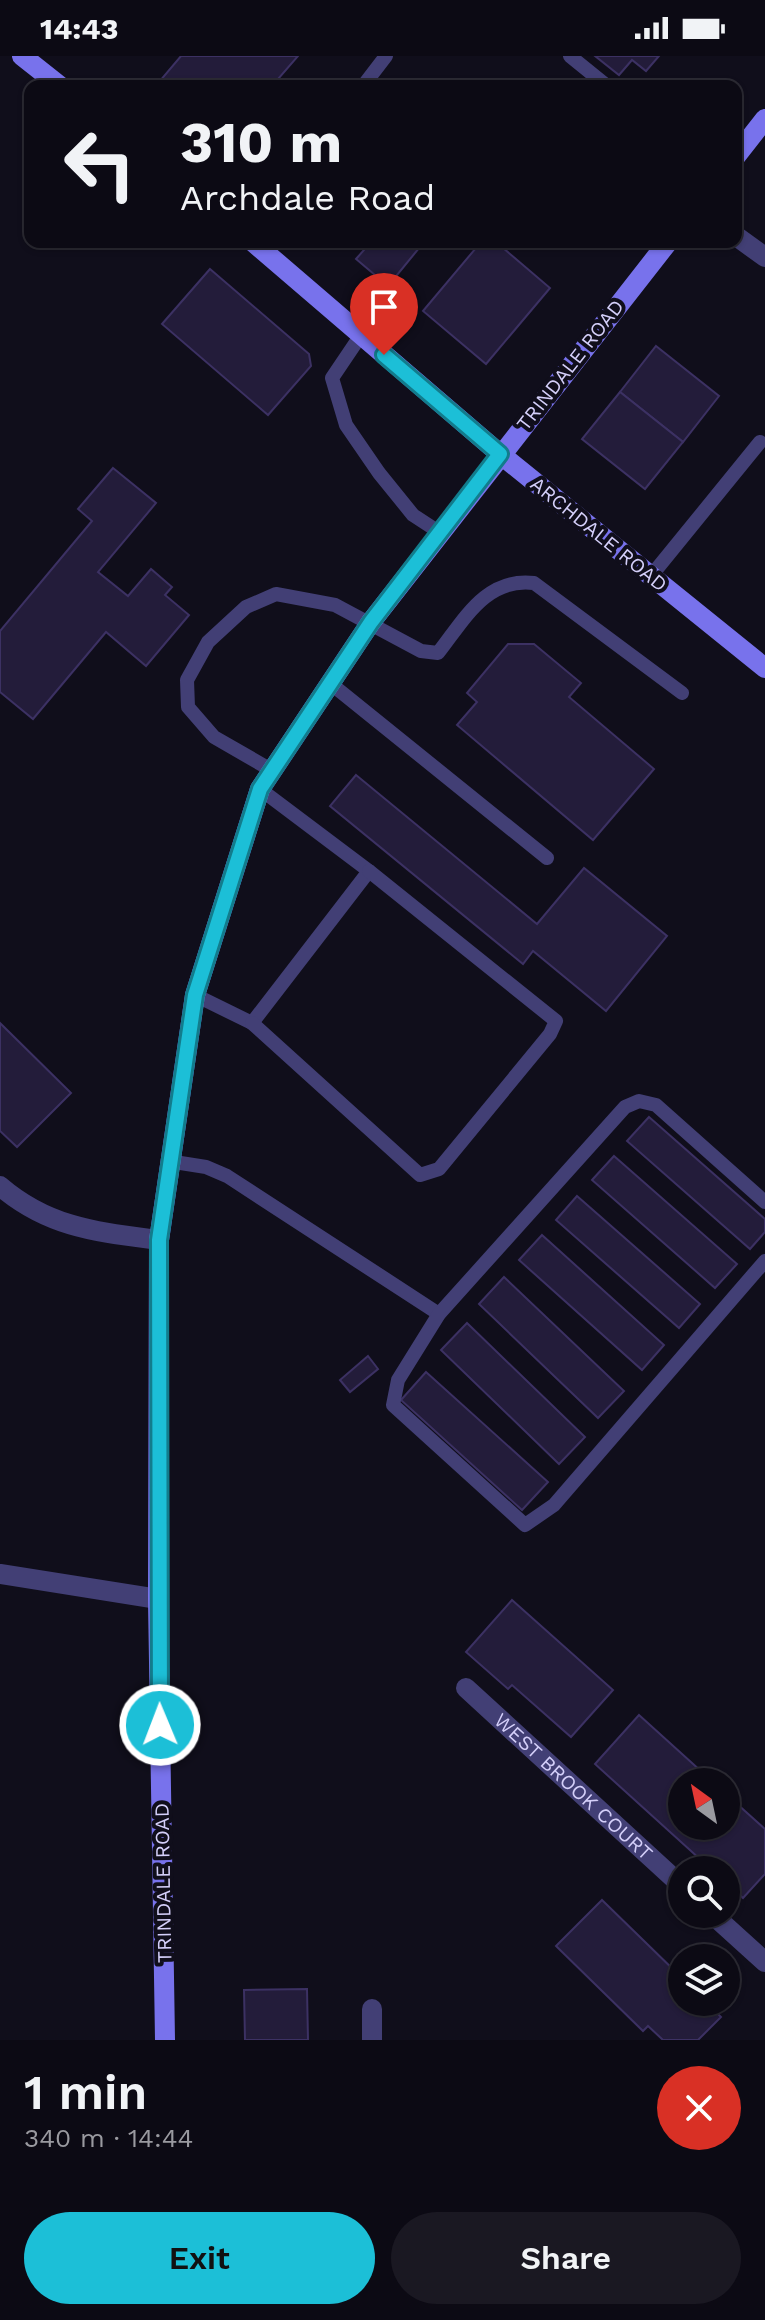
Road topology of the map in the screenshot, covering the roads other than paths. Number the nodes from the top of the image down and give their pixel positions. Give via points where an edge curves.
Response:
1 (22, 56) edge
2 (386, 56) edge
3 (570, 56) edge
4 (52, 80) edge
5 (368, 80) edge
6 (600, 80) edge
7 (765, 119) edge
8 (742, 148) edge
9 (742, 240) edge
10 (260, 248) edge
11 (663, 248) edge
12 (765, 257) edge
13 (361, 335) junction
14 (760, 442) dead end
15 (500, 454) junction
16 (439, 532) junction
17 (651, 576) junction
18 (371, 622) junction
19 (765, 668) edge
20 (330, 683) junction
21 (682, 693) dead end
22 (273, 771) junction
23 (260, 789) junction
24 (547, 858) dead end
25 (369, 871) junction
26 (195, 995) junction
27 (252, 1023) junction
28 (168, 1161) junction
29 (0, 1186) edge
30 (765, 1202) edge
31 (159, 1240) junction
32 (765, 1261) edge
33 (439, 1314) junction
34 (0, 1574) edge
35 (158, 1599) junction
36 (466, 1688) dead end
37 (668, 1873) edge
38 (727, 1928) edge
39 (765, 1962) edge
40 (372, 2009) dead end
41 (165, 2040) edge
42 (372, 2040) edge

1 - 4 main road
2 - 5 lane
3 - 6 lane
7 - 8 main road
9 - 12 street
10 - 13 main road, ARCHDALE ROAD
11 - 15 main road, TRINDALE ROAD
13 - 15 main road, ARCHDALE ROAD
13 - 16 lane via 332,378 346,425 413,515
14 - 17 lane
15 - 16 main road, TRINDALE ROAD
15 - 17 main road, ARCHDALE ROAD
16 - 18 main road, TRINDALE ROAD
17 - 19 main road, ARCHDALE ROAD
18 - 20 main road, TRINDALE ROAD
18 - 21 lane via 421,651 438,653 480,599 516,580 534,583
18 - 22 lane via 335,605 276,594 246,607 208,642 187,680 188,707 214,737
20 - 22 main road, TRINDALE ROAD
20 - 24 lane
22 - 23 main road, TRINDALE ROAD
23 - 25 lane
23 - 26 main road, TRINDALE ROAD
25 - 27 lane
25 - 27 lane via 556,1021 550,1034 439,1169 420,1175
26 - 27 lane
26 - 28 main road, TRINDALE ROAD
28 - 31 main road, TRINDALE ROAD
28 - 33 lane via 227,1176
29 - 31 street via 16,1200 76,1229
30 - 33 lane via 656,1105 639,1101 625,1107
31 - 35 main road, TRINDALE ROAD
32 - 33 lane via 554,1505 525,1525 393,1405 398,1380
34 - 35 street
35 - 41 main road, TRINDALE ROAD
36 - 37 street, WEST BROOK COURT
38 - 39 street
40 - 42 street

